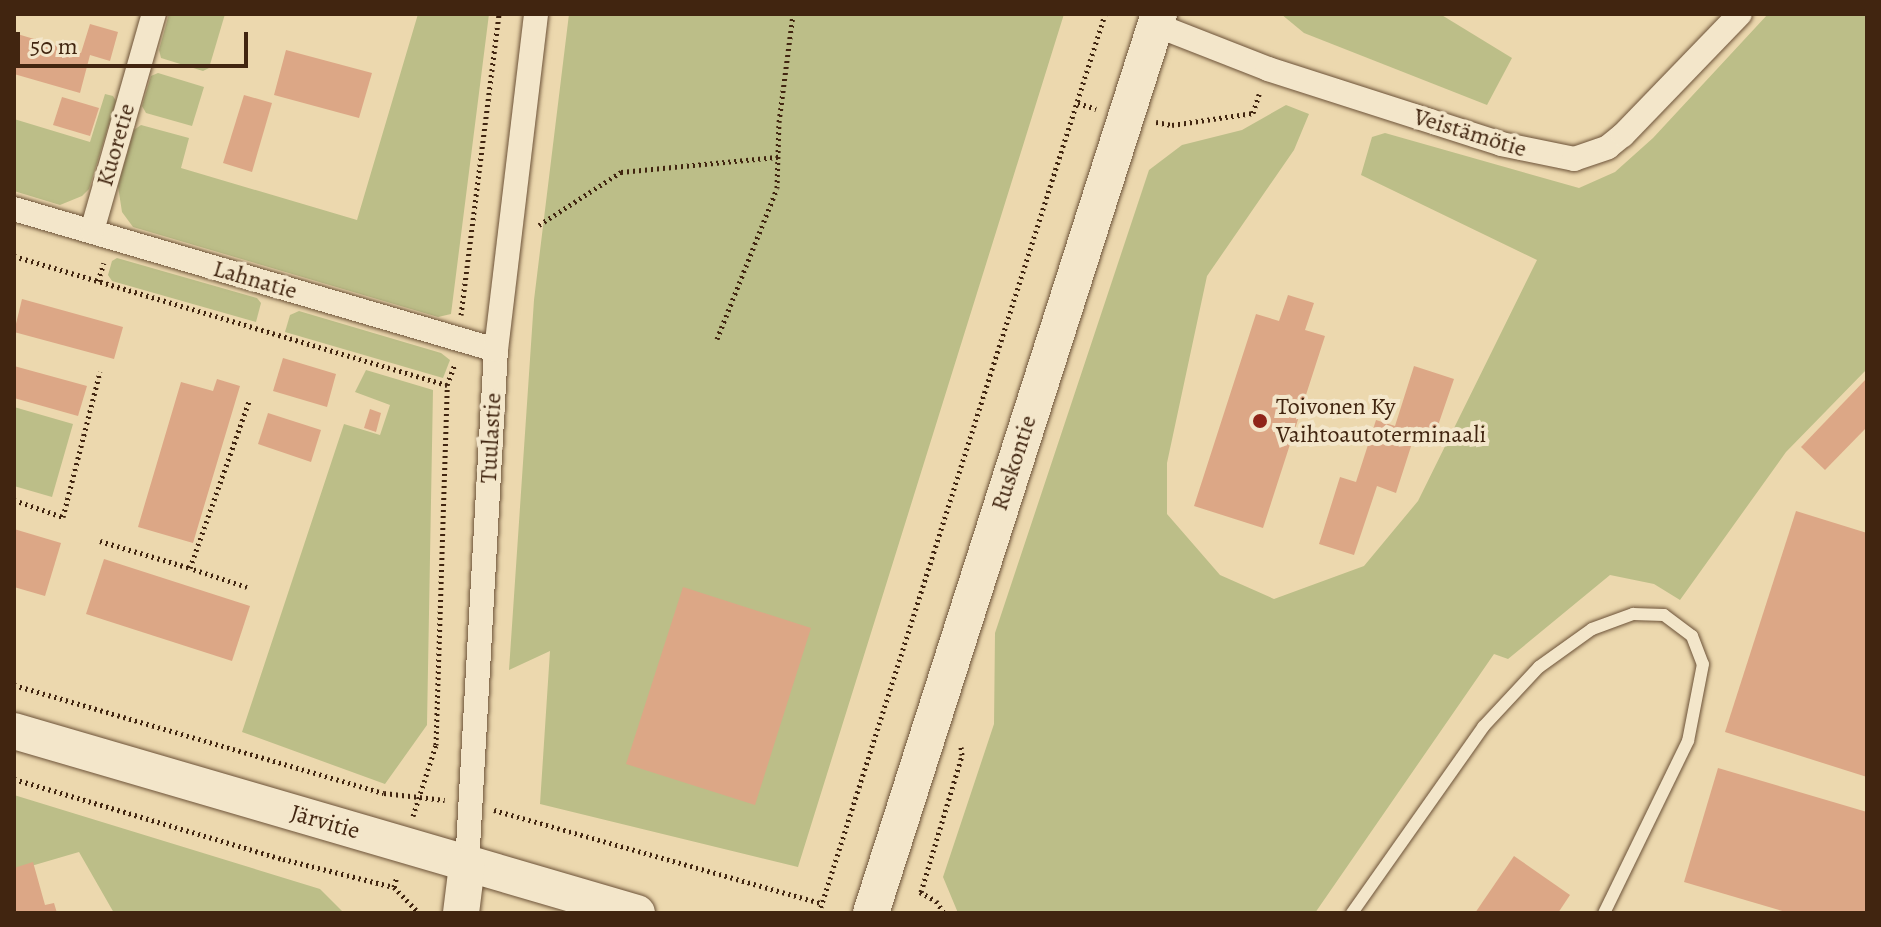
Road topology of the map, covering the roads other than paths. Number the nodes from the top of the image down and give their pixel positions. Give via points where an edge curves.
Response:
1 (154, 14) edge
2 (536, 14) edge
3 (1740, 14) edge
4 (1158, 19) edge
5 (14, 209) edge
6 (92, 231) junction
7 (496, 350) junction
8 (14, 731) edge
9 (467, 865) junction
10 (461, 913) edge
11 (637, 913) edge
12 (871, 913) edge
13 (1352, 913) edge
14 (1604, 913) edge

1 - 6 street, Kuoretie
2 - 7 street, Tuulastie
3 - 4 street, Veistämötie via 1623,135 1599,152 1574,159 1501,144 1268,69
4 - 12 main road, Ruskontie
5 - 6 street, Lahnatie
6 - 7 street, Lahnatie
7 - 9 street, Tuulastie
8 - 9 main road, Järvitie
9 - 10 main road
9 - 11 main road, Järvitie
13 - 14 lane via 1483,727 1539,667 1592,629 1633,614 1664,615 1692,636 1703,664 1688,741

